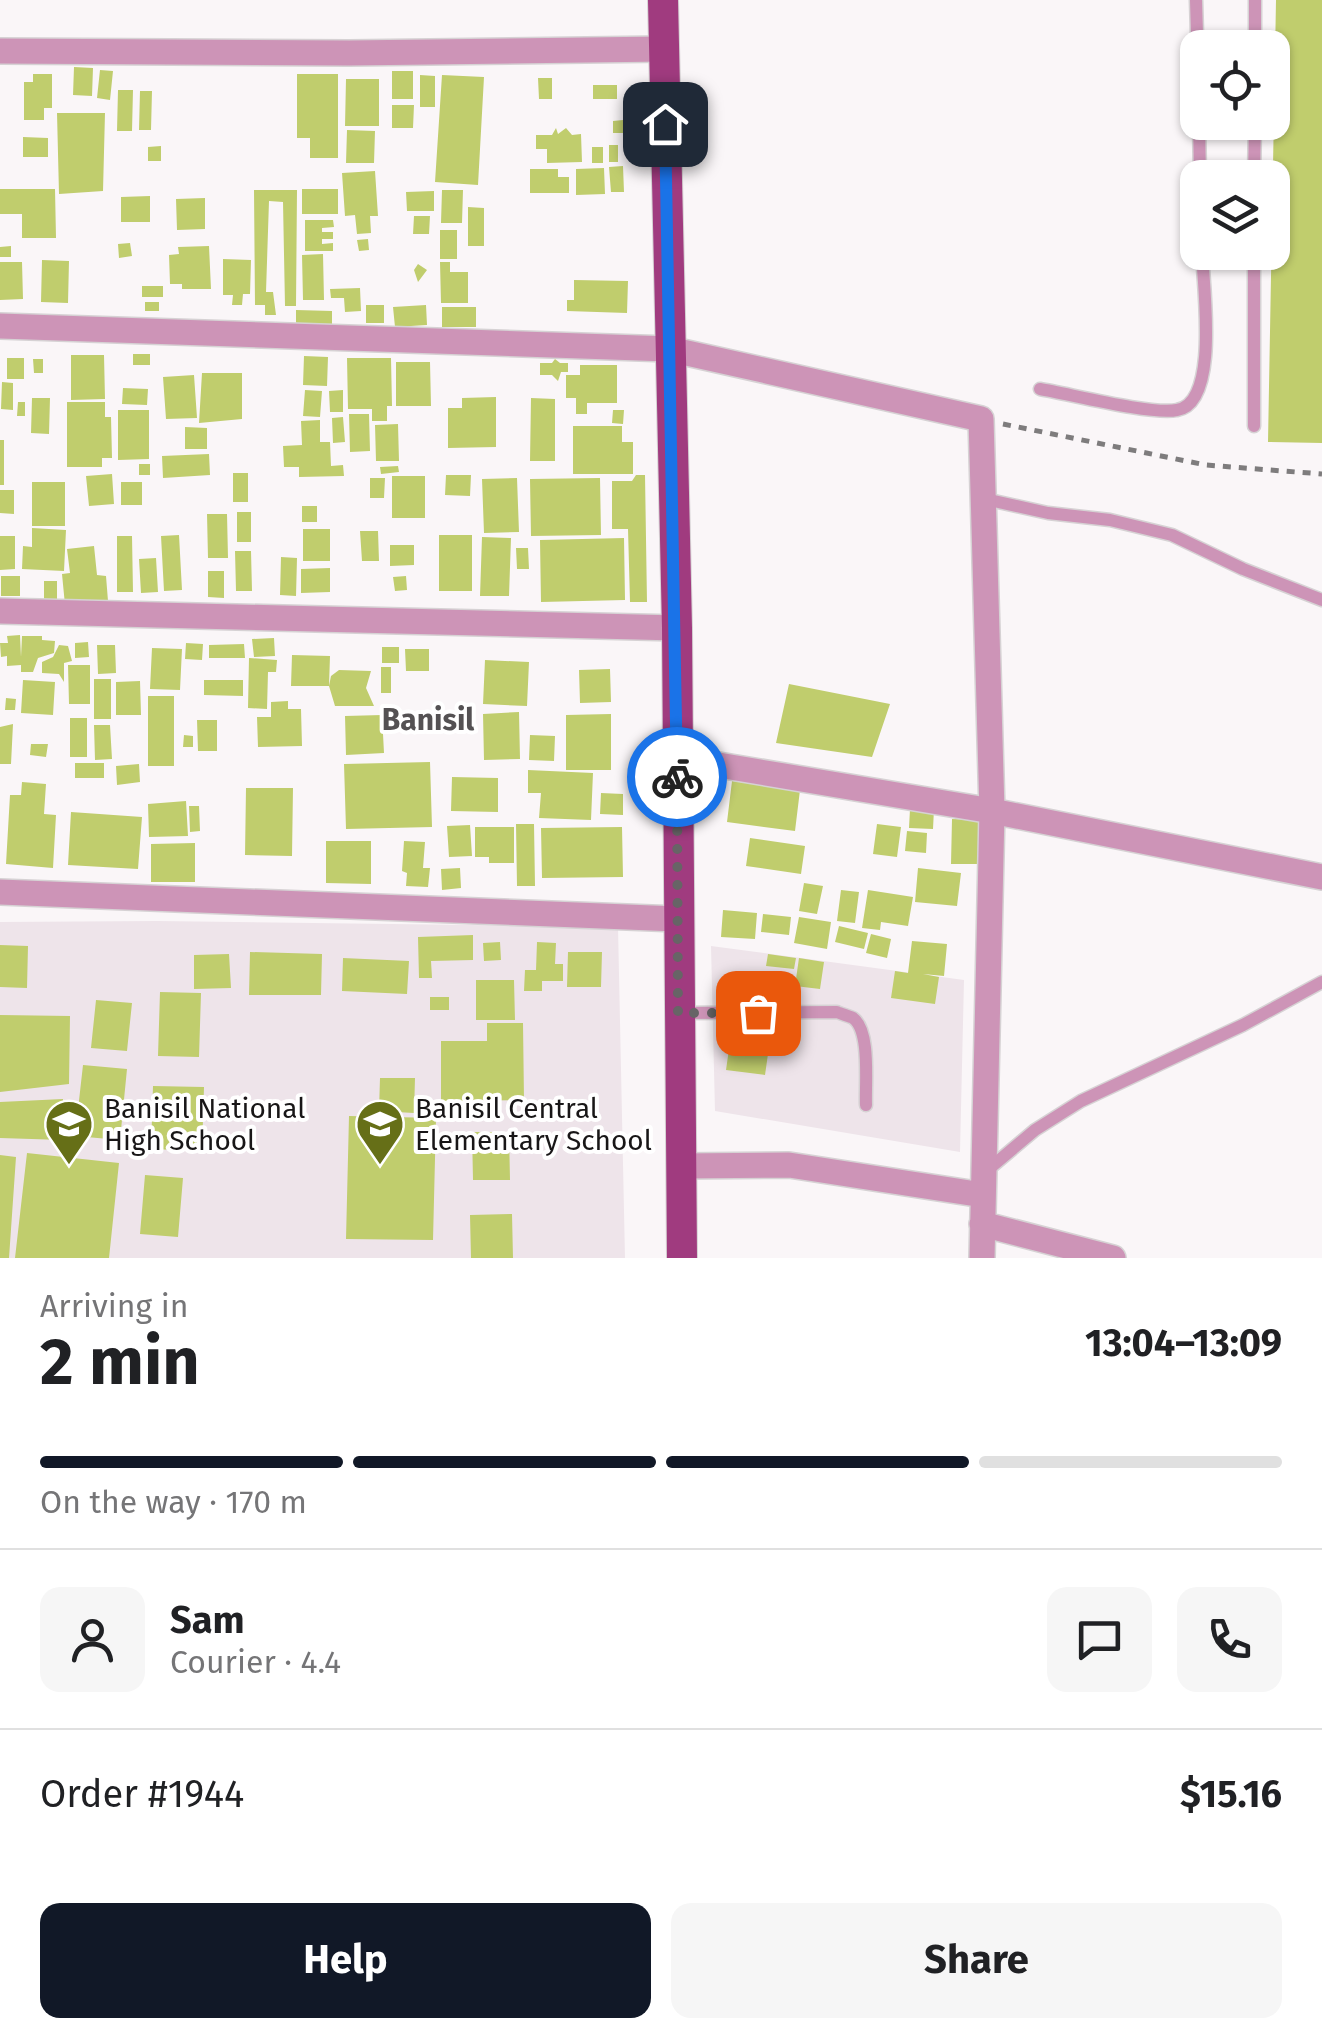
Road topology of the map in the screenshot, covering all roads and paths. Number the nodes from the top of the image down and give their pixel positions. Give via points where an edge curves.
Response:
1 (664, 0) edge
2 (1196, 0) edge
3 (1255, 0) edge
4 (1197, 30) edge
5 (1255, 30) edge
6 (664, 49) junction
7 (0, 51) edge
8 (1203, 270) edge
9 (1254, 270) edge
10 (0, 326) edge
11 (669, 349) junction
12 (1040, 389) dead end
13 (981, 419) junction
14 (1254, 426) dead end
15 (1322, 474) edge
16 (985, 498) junction
17 (1322, 600) edge
18 (0, 612) edge
19 (676, 628) junction
20 (677, 758) junction
21 (992, 811) junction
22 (1322, 877) edge
23 (0, 892) edge
24 (677, 918) junction
25 (1322, 982) edge
26 (678, 1013) junction
27 (866, 1104) dead end
28 (681, 1166) junction
29 (982, 1184) junction
30 (982, 1224) junction
31 (682, 1258) edge
32 (982, 1258) edge
33 (1113, 1258) edge

1 - 6 main road
2 - 4 lane
3 - 5 lane
6 - 7 street
6 - 11 main road
8 - 12 lane via 1206,360 1193,402 1157,410
9 - 14 lane
10 - 11 street
11 - 13 street
11 - 19 main road
13 - 15 path via 1206,465
13 - 16 street
16 - 17 lane via 1172,535
16 - 21 street
18 - 19 street
19 - 20 main road
20 - 21 street
20 - 24 main road
21 - 22 street
21 - 29 street
23 - 24 street
24 - 26 main road
25 - 29 lane via 1080,1101 1035,1130
26 - 27 lane via 852,1017 865,1046
26 - 28 main road
28 - 29 street via 789,1165
28 - 31 main road
29 - 30 street
30 - 32 street
30 - 33 street

